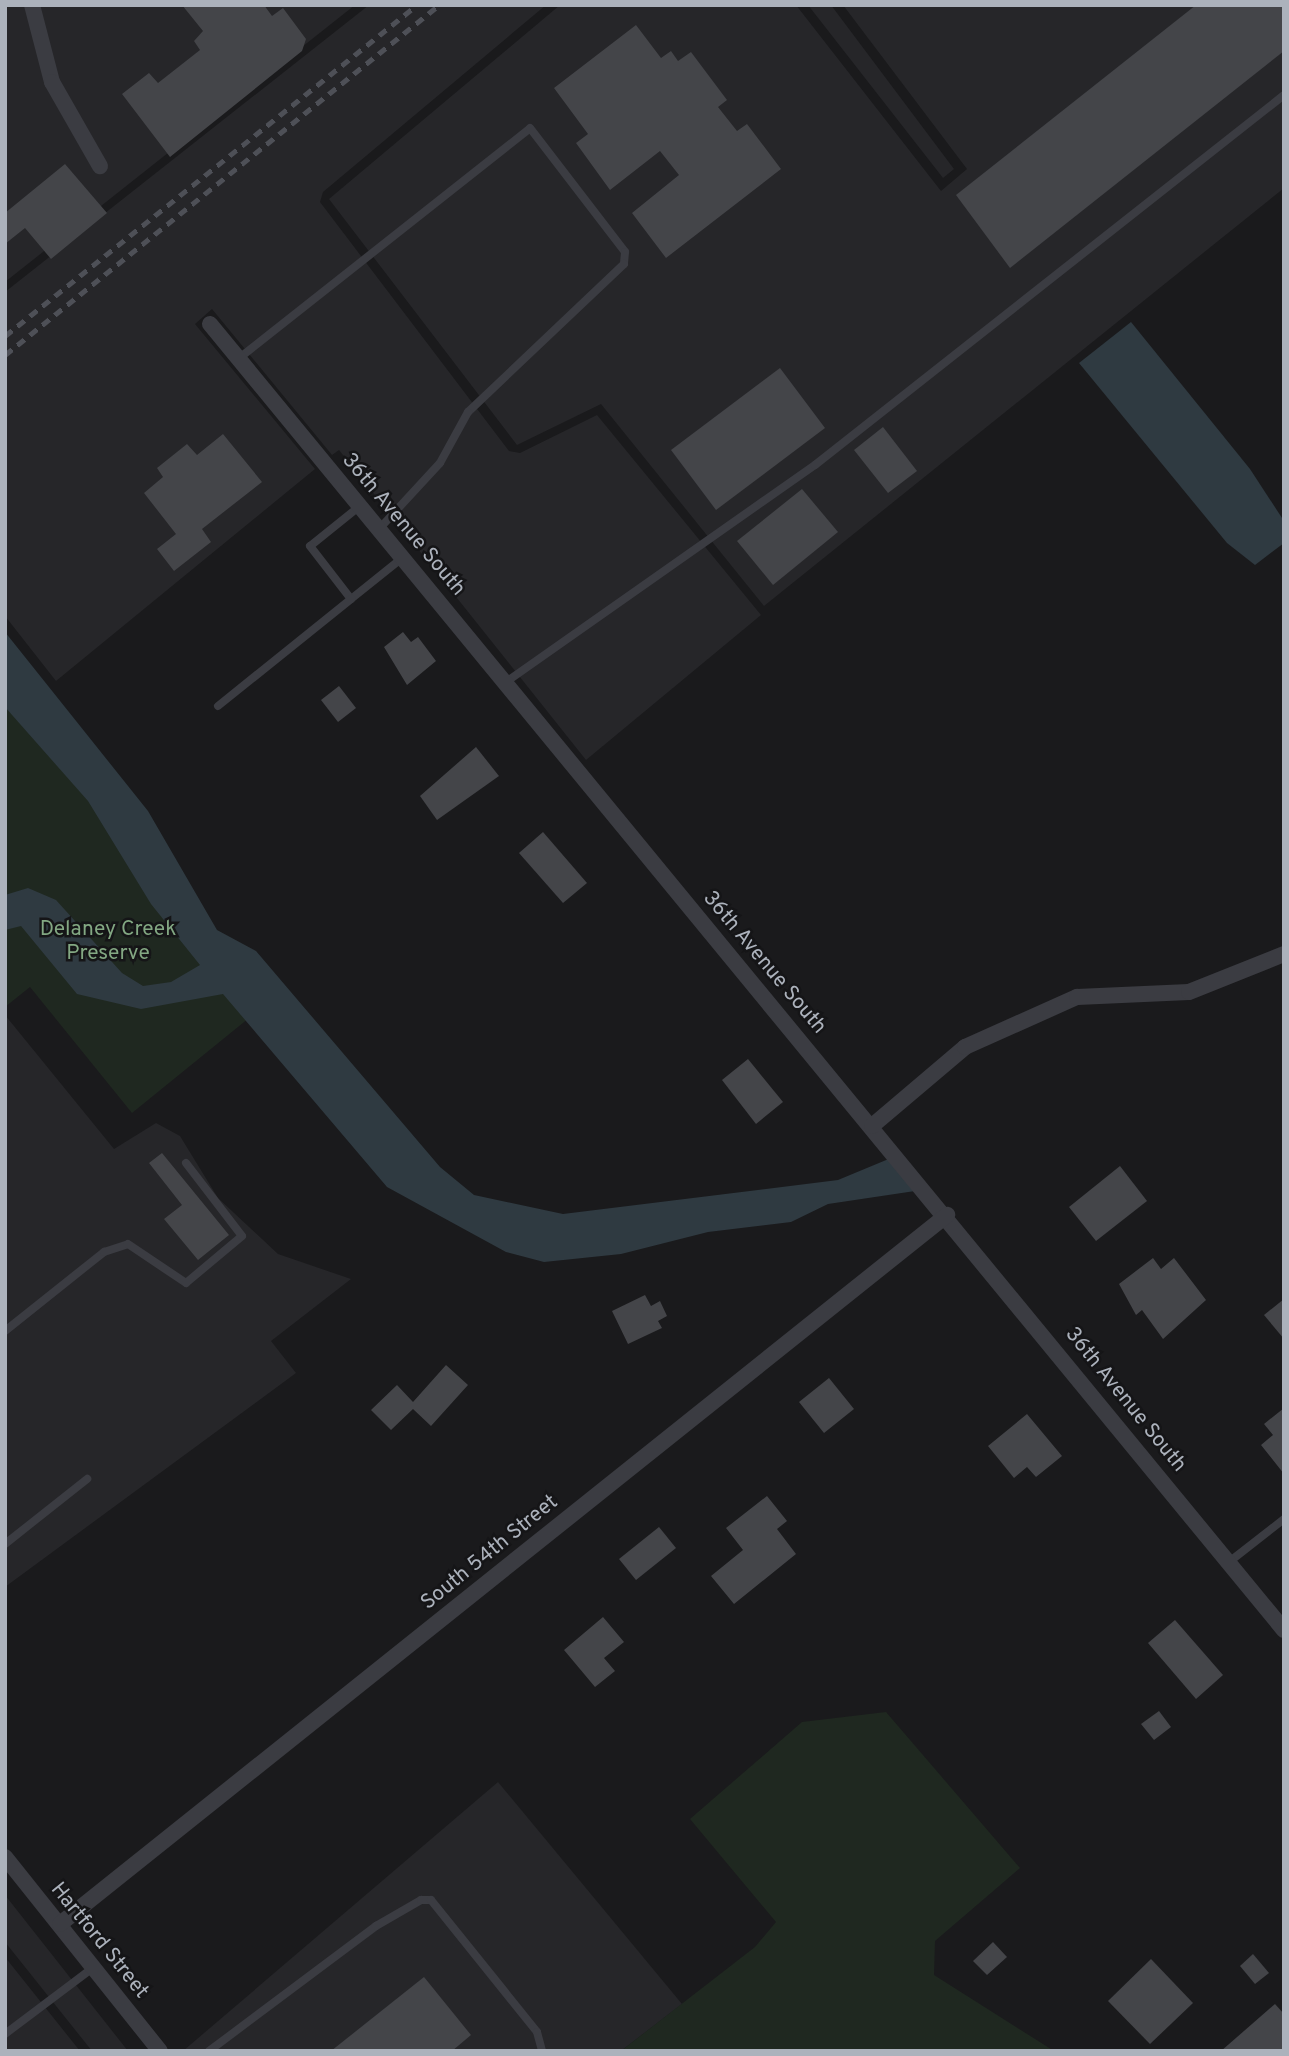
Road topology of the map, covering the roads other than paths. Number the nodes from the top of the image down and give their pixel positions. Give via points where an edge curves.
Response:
1 (32, 5) edge
2 (1284, 95) edge
3 (100, 166) dead end
4 (210, 324) dead end
5 (238, 359) junction
6 (360, 506) junction
7 (379, 529) junction
8 (403, 558) junction
9 (351, 599) junction
10 (506, 682) junction
11 (218, 706) dead end
12 (1284, 954) edge
13 (872, 1126) junction
14 (186, 1163) dead end
15 (947, 1215) junction
16 (5, 1331) edge
17 (87, 1479) dead end
18 (1284, 1520) edge
19 (5, 1544) edge
20 (1229, 1562) junction
21 (1284, 1630) edge
22 (5, 1857) edge
23 (60, 1924) junction
24 (94, 1967) junction
25 (5, 2034) edge
26 (160, 2051) edge
27 (209, 2051) edge
28 (542, 2051) edge

1 - 3 street via 51,82
2 - 10 lane via 815,465
4 - 5 street, 36th Avenue South
5 - 6 street, 36th Avenue South
5 - 7 lane via 530,128 625,252 624,264 468,412 440,463
6 - 7 street, 36th Avenue South
6 - 9 lane via 310,547
7 - 8 street, 36th Avenue South
8 - 9 lane
8 - 10 street, 36th Avenue South
9 - 11 lane
10 - 13 street, 36th Avenue South
12 - 13 street via 1189,992 1077,997 965,1047
13 - 15 street, 36th Avenue South
14 - 16 lane via 242,1236 186,1283 128,1244 104,1252
15 - 20 street, 36th Avenue South
15 - 23 street, South 54th Street
17 - 19 lane
18 - 20 lane
20 - 21 street, 36th Avenue South
22 - 23 street, Hartford Street
23 - 24 street, Hartford Street
24 - 25 lane
24 - 26 street, Hartford Street
27 - 28 lane via 376,1926 421,1900 430,1900 537,2032

